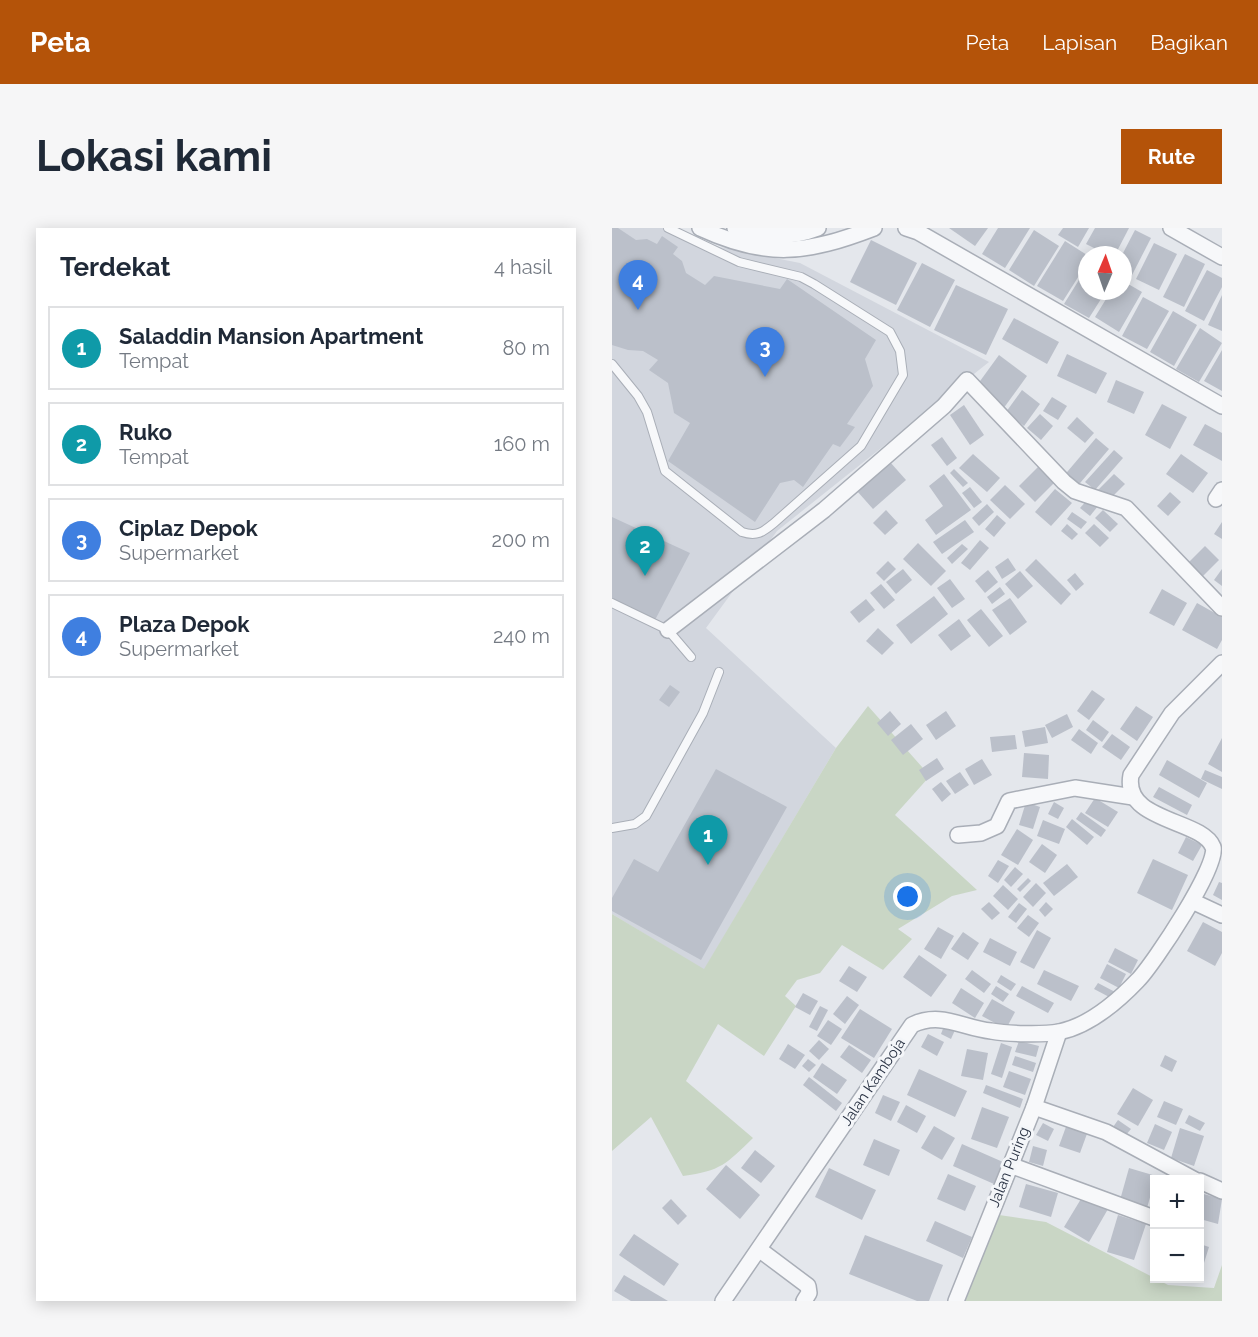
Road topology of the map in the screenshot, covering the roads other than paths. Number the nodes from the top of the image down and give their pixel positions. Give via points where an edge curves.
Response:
1 (668, 228) edge
2 (700, 228) edge
3 (735, 228) edge
4 (818, 228) edge
5 (874, 228) edge
6 (906, 228) edge
7 (1171, 228) edge
8 (750, 239) junction
9 (1222, 257) edge
10 (612, 364) edge
11 (1222, 406) edge
12 (612, 603) edge
13 (1222, 608) edge
14 (668, 630) junction
15 (691, 657) dead end
16 (1222, 663) edge
17 (719, 672) dead end
18 (1133, 797) junction
19 (612, 828) edge
20 (958, 835) dead end
21 (1192, 901) junction
22 (1222, 915) edge
23 (1059, 1032) junction
24 (1034, 1107) junction
25 (1010, 1165) junction
26 (1187, 1175) edge
27 (1204, 1183) edge
28 (1222, 1191) edge
29 (1150, 1216) edge
30 (760, 1250) junction
31 (723, 1301) edge
32 (804, 1301) edge
33 (956, 1301) edge

1 - 10 lane via 739,262 801,277 823,290 890,332 900,351 903,375 861,446 774,523 752,535 742,532 665,471 646,412
2 - 8 street
3 - 8 street
4 - 8 street via 795,235
5 - 8 street via 801,250
6 - 11 street via 1058,310
7 - 9 street
12 - 14 lane
13 - 14 street via 1126,508 1075,491 1064,482 968,380 944,406 824,510
14 - 15 lane
16 - 18 street via 1172,713 1131,776 1129,787
17 - 19 lane via 703,712 646,816 635,824
18 - 20 street via 1075,788 1018,798 1009,801 997,826 981,833
18 - 21 street, Jalan Kamboja via 1152,812 1206,838 1213,846 1215,855
21 - 22 street
21 - 23 street, Jalan Kamboja via 1144,974 1119,1000
23 - 24 street, Jalan Puring
23 - 30 street, Jalan Kamboja via 990,1031 943,1018 924,1019 912,1025
24 - 25 street, Jalan Puring
24 - 26 street via 1106,1132
25 - 29 street
25 - 33 street, Jalan Puring
27 - 28 street
30 - 31 street, Jalan Kamboja
30 - 32 street via 808,1286

